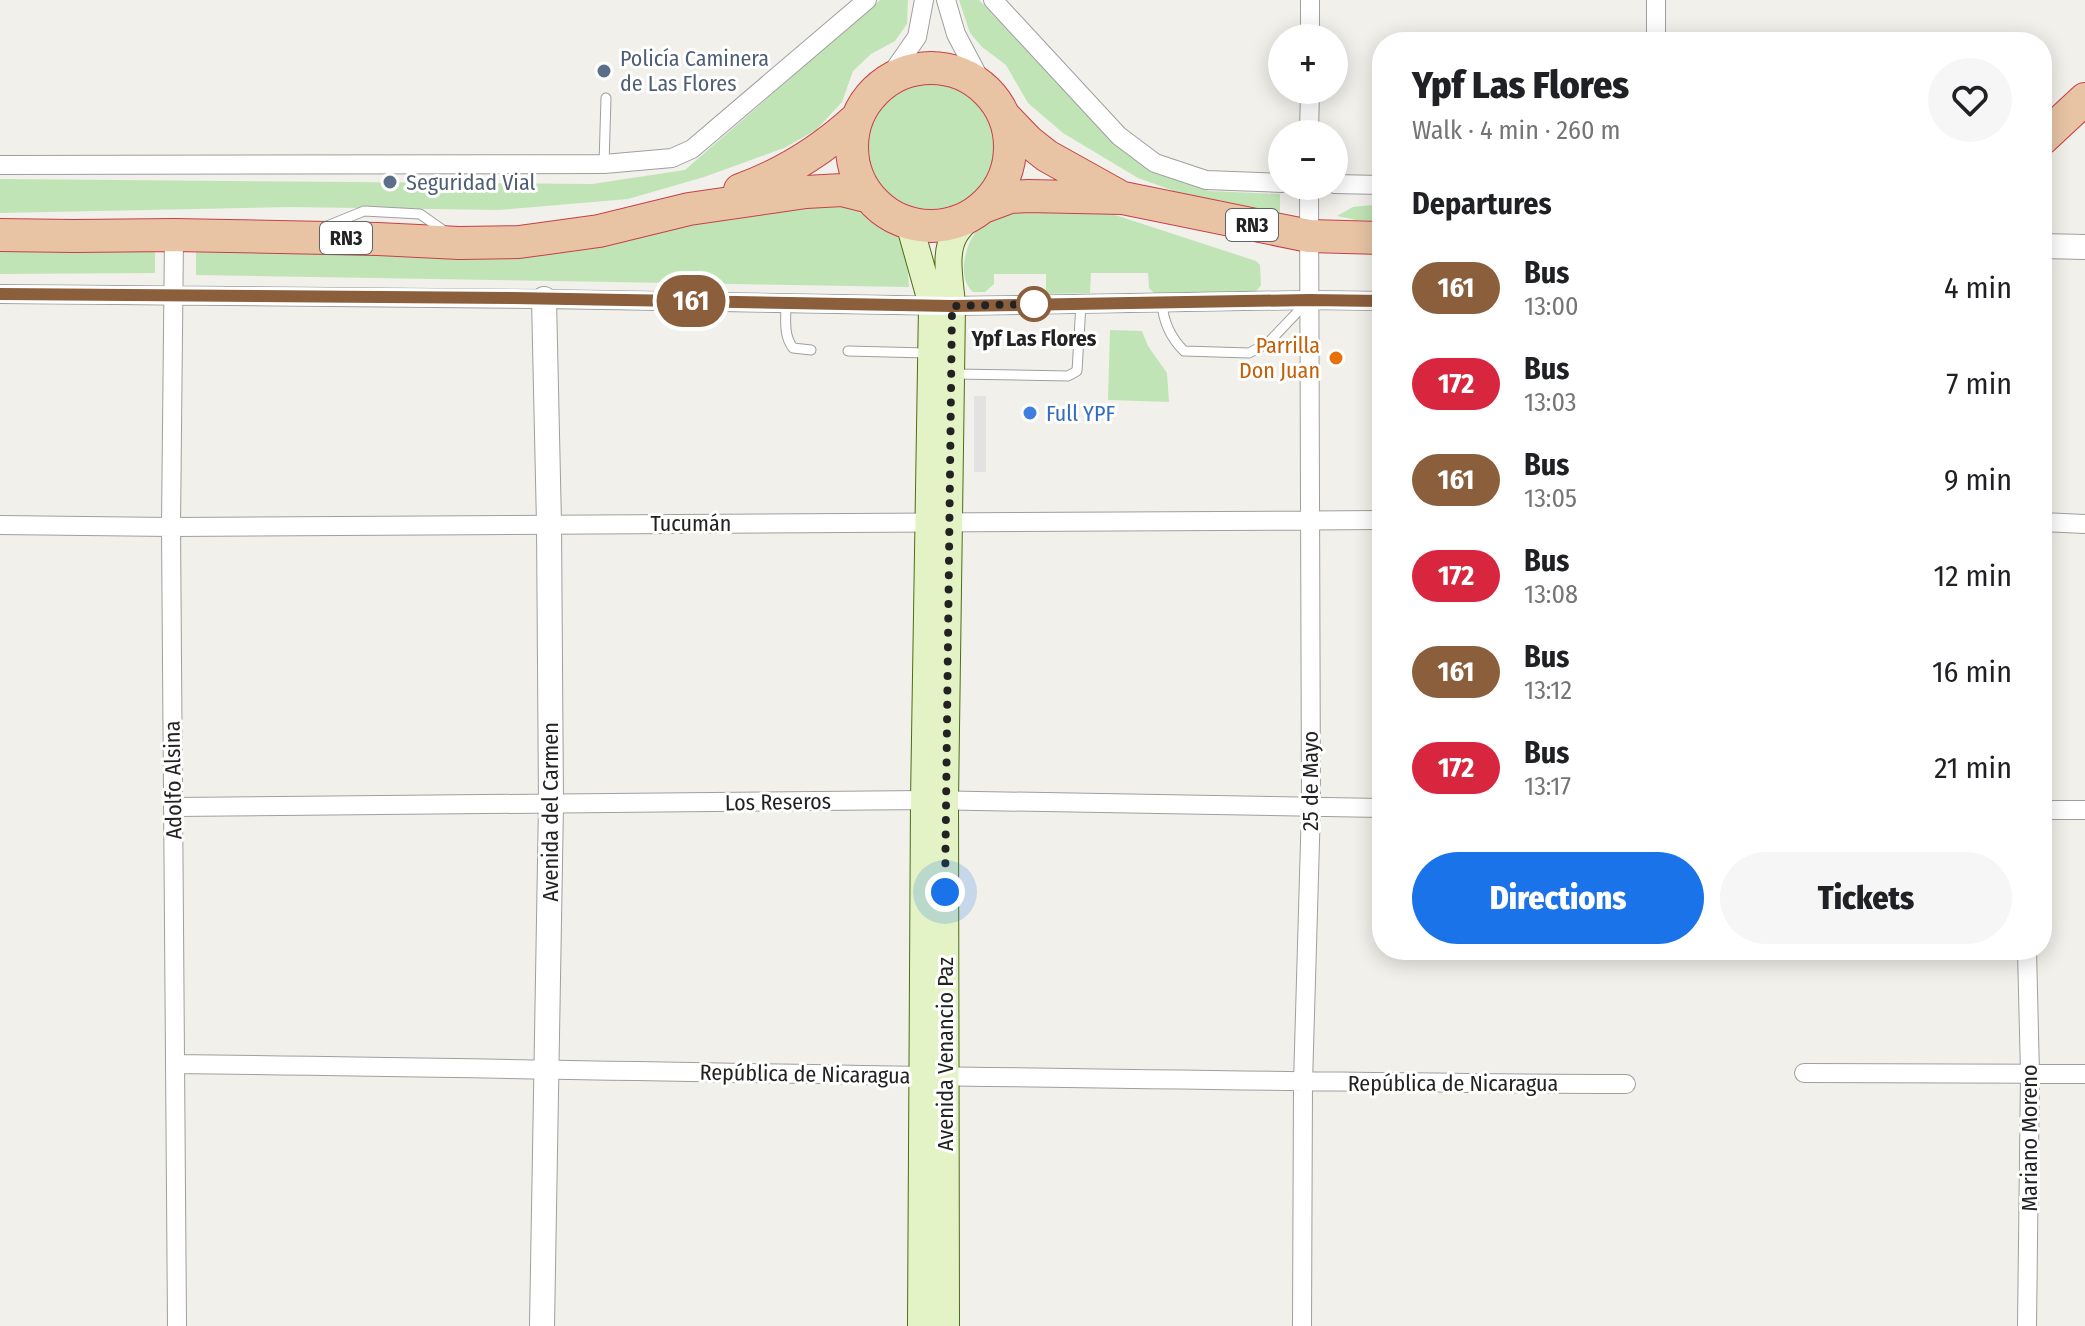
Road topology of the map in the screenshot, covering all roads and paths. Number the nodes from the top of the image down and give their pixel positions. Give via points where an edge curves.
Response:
1 (867, 0) edge
2 (924, 0) edge
3 (946, 0) edge
4 (993, 0) edge
5 (1310, 0) edge
6 (1656, 0) edge
7 (1310, 24) edge
8 (1656, 32) edge
9 (887, 80) junction
10 (985, 89) junction
11 (606, 98) dead end
12 (2085, 99) edge
13 (1004, 116) junction
14 (856, 119) junction
15 (2052, 130) edge
16 (604, 164) junction
17 (0, 165) edge
18 (1268, 182) edge
19 (1348, 184) edge
20 (1372, 185) edge
21 (870, 197) junction
22 (1123, 198) junction
23 (1309, 200) edge
24 (689, 209) junction
25 (978, 211) junction
26 (909, 223) junction
27 (0, 235) edge
28 (174, 235) junction
29 (1309, 236) junction
30 (1372, 238) edge
31 (2052, 246) edge
32 (2085, 247) edge
33 (0, 294) edge
34 (174, 295) junction
35 (544, 299) junction
36 (1309, 300) junction
37 (1372, 301) edge
38 (1162, 302) junction
39 (786, 303) junction
40 (1081, 304) junction
41 (942, 305) junction
42 (811, 350) dead end
43 (848, 351) dead end
44 (931, 353) junction
45 (951, 374) junction
46 (1311, 520) junction
47 (1372, 520) edge
48 (938, 522) junction
49 (2052, 522) edge
50 (549, 524) junction
51 (2085, 524) edge
52 (0, 525) edge
53 (171, 527) junction
54 (934, 800) junction
55 (551, 804) junction
56 (173, 807) junction
57 (1311, 807) junction
58 (1372, 808) edge
59 (2052, 810) edge
60 (2085, 810) edge
61 (2027, 960) edge
62 (175, 1064) junction
63 (546, 1069) junction
64 (1804, 1073) dead end
65 (2030, 1074) junction
66 (2085, 1074) edge
67 (934, 1077) junction
68 (1303, 1083) junction
69 (1626, 1084) dead end
70 (177, 1326) edge
71 (542, 1326) edge
72 (921, 1326) edge
73 (943, 1326) edge
74 (1302, 1326) edge
75 (2027, 1326) edge

1 - 16 street via 692,149 672,158
2 - 9 street via 917,37
3 - 10 street via 956,34
4 - 18 street via 1119,136 1155,163 1206,180
5 - 7 street
6 - 8 street
9 - 10 highway, RN3 via 927,67 968,76
9 - 14 highway, RN3 via 868,97
10 - 13 highway, RN3
11 - 16 lane
12 - 15 highway
13 - 22 highway, RN3 via 1047,156
13 - 25 highway, RN3 via 1010,140 1008,165 999,188
14 - 21 highway, RN3 via 852,160
14 - 24 highway, RN3 via 812,155 769,179
16 - 17 street
19 - 20 street
21 - 24 highway, RN3 via 842,190 806,192
21 - 26 highway, RN3
22 - 25 highway, RN3 via 1010,197
22 - 29 highway, RN3
23 - 29 street, 25 de Mayo
24 - 28 highway, RN3 via 599,231 519,242
25 - 26 highway, RN3 via 942,225
25 - 41 main road, Avenida Venancio Paz via 951,244
26 - 41 main road, Avenida Venancio Paz
27 - 28 highway, RN3
28 - 34 street, Adolfo Alsina
29 - 30 highway, RN3
29 - 36 street, 25 de Mayo
31 - 32 street
33 - 34 street
34 - 35 street
34 - 53 street, Adolfo Alsina
35 - 39 street
35 - 50 street, Avenida del Carmen
36 - 37 street
36 - 38 street
36 - 38 lane via 1268,343 1249,353 1184,351 1173,340
36 - 46 street, 25 de Mayo
38 - 40 street
39 - 41 street
39 - 42 lane via 789,344
40 - 41 street
40 - 45 lane via 1077,371 1068,376
41 - 44 main road, Avenida Venancio Paz
41 - 45 main road, Avenida Venancio Paz
43 - 44 lane
44 - 48 main road, Avenida Venancio Paz
45 - 48 main road, Avenida Venancio Paz
46 - 47 street, Tucumán
46 - 48 street, Tucumán
46 - 57 street, 25 de Mayo
48 - 50 street, Tucumán
48 - 54 main road, Avenida Venancio Paz
49 - 51 street
50 - 53 street, Tucumán
50 - 55 street, Avenida del Carmen
52 - 53 street, Tucumán
53 - 56 street, Adolfo Alsina
54 - 55 street, Los Reseros
54 - 57 street, Los Reseros
54 - 67 main road, Avenida Venancio Paz
55 - 56 street, Los Reseros
55 - 63 street, Avenida del Carmen
56 - 62 street, Adolfo Alsina
57 - 58 street, Los Reseros
57 - 68 street, 25 de Mayo
59 - 60 street
61 - 65 street, Mariano Moreno
62 - 63 street, República de Nicaragua
62 - 70 street, Adolfo Alsina
63 - 67 street, República de Nicaragua
63 - 71 street, Avenida del Carmen
64 - 65 street
65 - 66 street
65 - 75 street, Mariano Moreno
67 - 68 street, República de Nicaragua
67 - 72 main road, Avenida Venancio Paz
67 - 73 main road, Avenida Venancio Paz
68 - 69 street, República de Nicaragua
68 - 74 street, 25 de Mayo
72 - 73 main road

